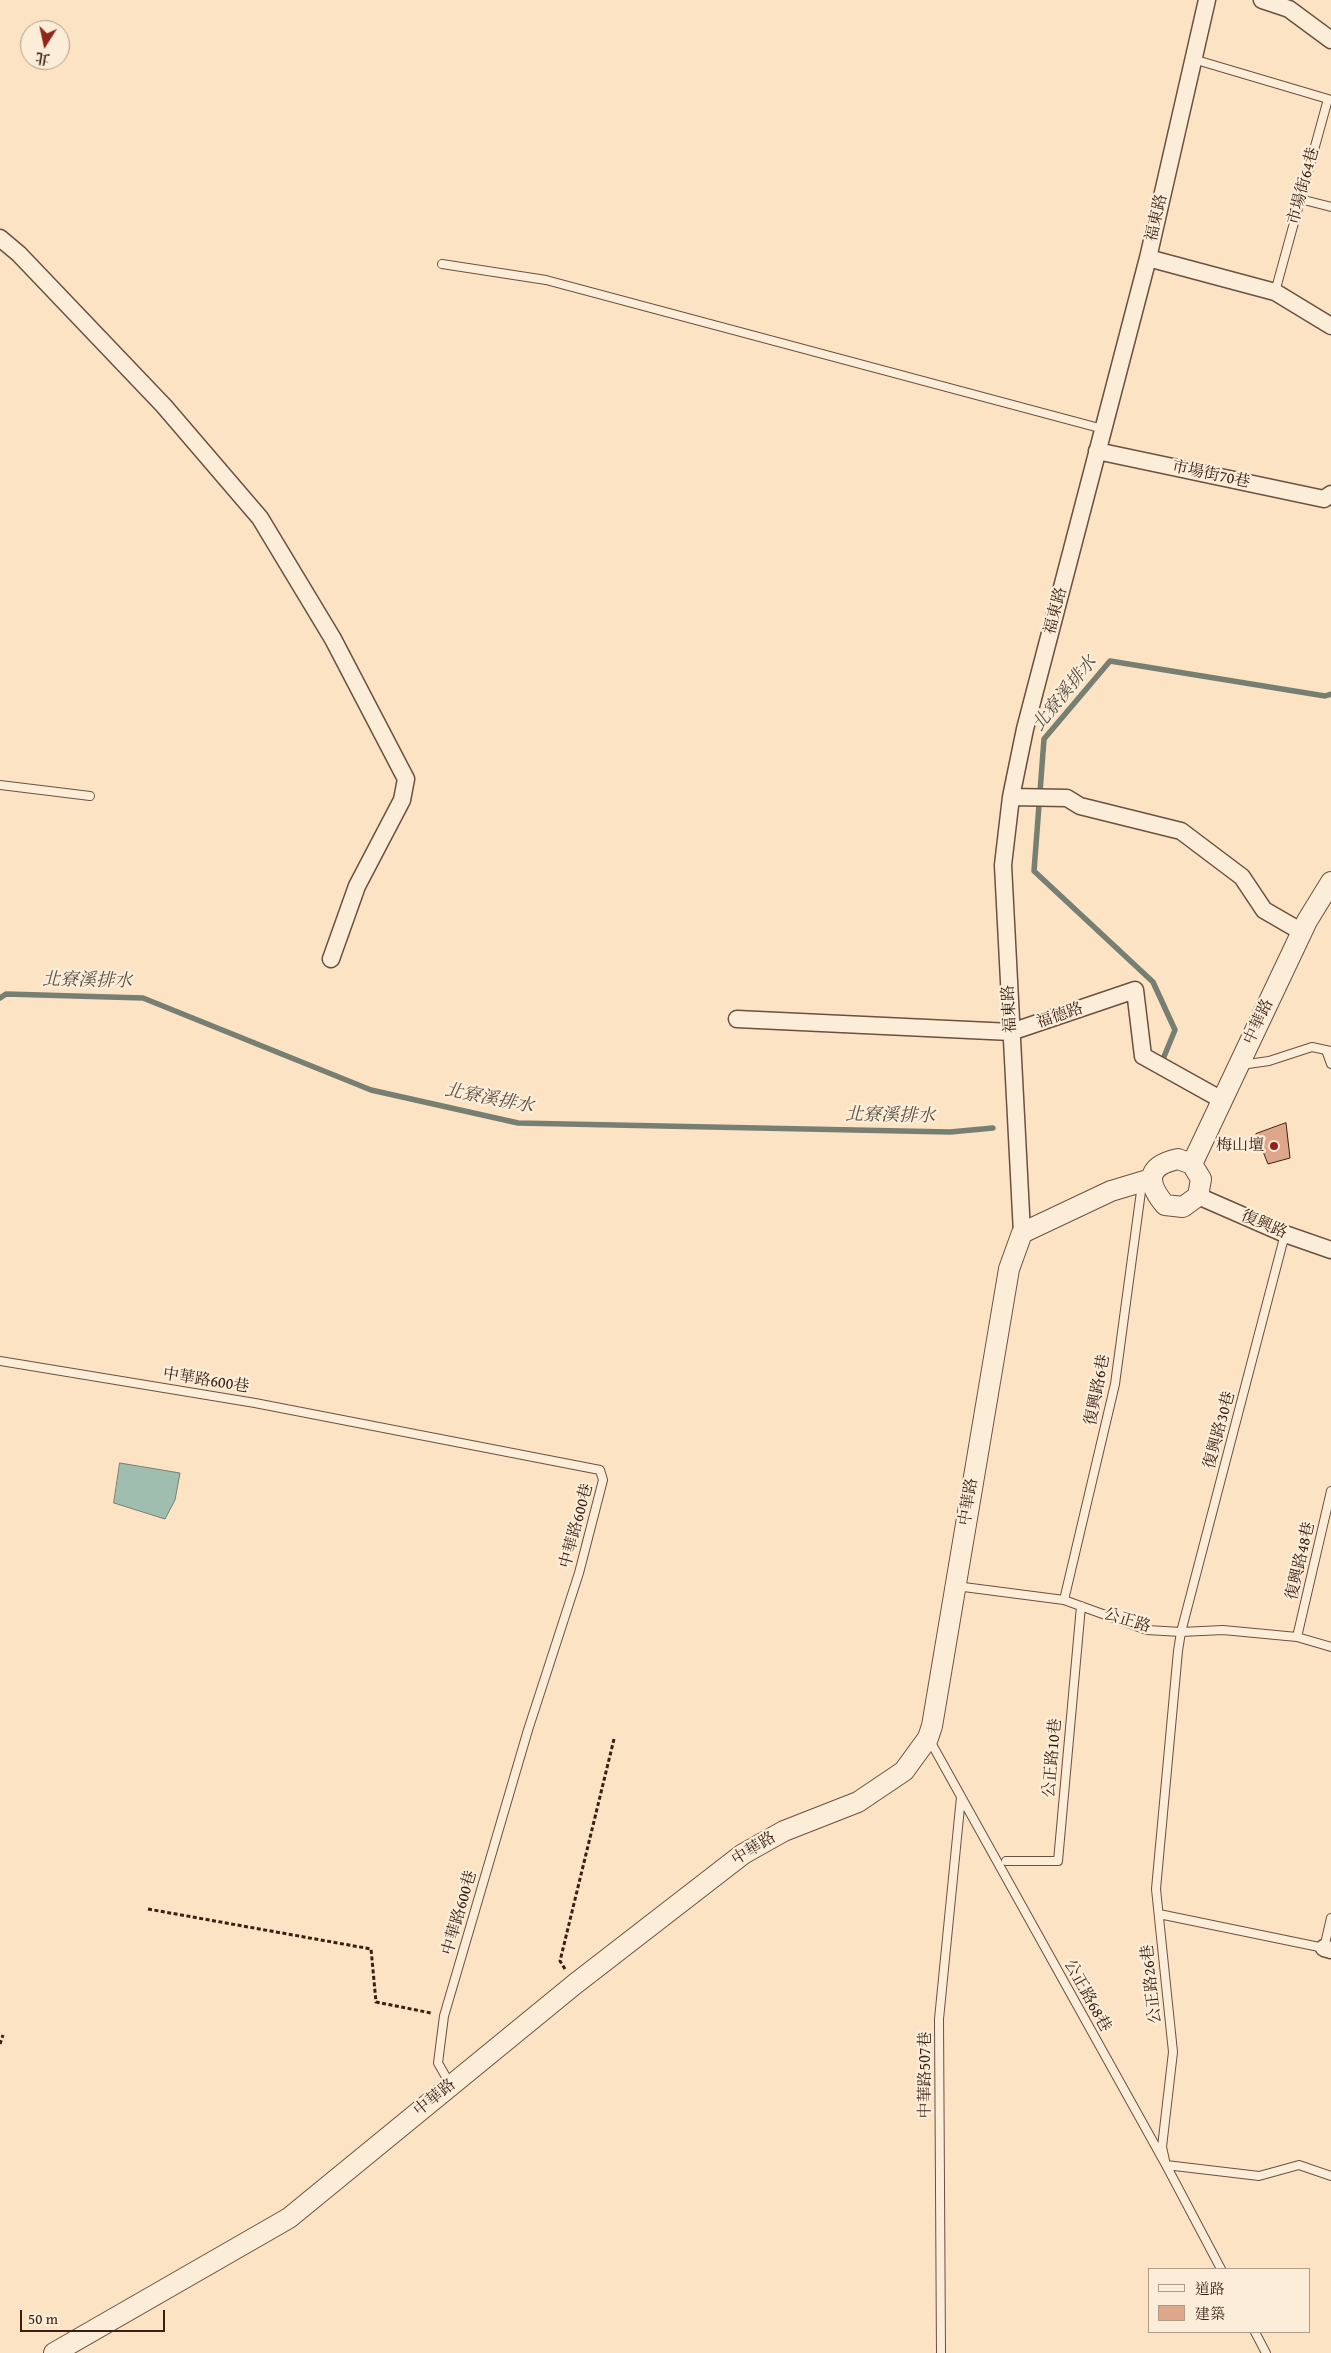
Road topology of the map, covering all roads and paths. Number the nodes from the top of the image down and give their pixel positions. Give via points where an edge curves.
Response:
1 (1207, 0) edge
2 (1262, 0) edge
3 (1331, 40) edge
4 (1193, 58) junction
5 (1300, 199) junction
6 (1331, 207) edge
7 (0, 238) edge
8 (1148, 258) junction
9 (442, 264) dead end
10 (1275, 292) junction
11 (1331, 326) edge
12 (1103, 429) junction
13 (1098, 451) junction
14 (1327, 497) edge
15 (0, 785) edge
16 (90, 796) dead end
17 (1011, 796) junction
18 (1331, 882) edge
19 (1302, 932) junction
20 (331, 959) dead end
21 (737, 1019) dead end
22 (1011, 1032) junction
23 (1328, 1051) edge
24 (1331, 1064) edge
25 (1239, 1065) junction
26 (1222, 1100) junction
27 (1192, 1164) junction
28 (1146, 1181) junction
29 (1198, 1196) junction
30 (1022, 1233) junction
31 (1285, 1234) junction
32 (1331, 1250) edge
33 (0, 1361) edge
34 (1331, 1491) edge
35 (955, 1586) junction
36 (1064, 1600) junction
37 (1080, 1606) junction
38 (1181, 1632) junction
39 (1297, 1637) junction
40 (1331, 1647) edge
41 (928, 1738) junction
42 (614, 1739) dead end
43 (961, 1797) junction
44 (1006, 1861) dead end
45 (148, 1909) dead end
46 (1159, 1914) junction
47 (1331, 1918) edge
48 (1328, 1949) edge
49 (574, 1984) junction
50 (444, 2016) junction
51 (3, 2035) dead end
52 (0, 2044) edge
53 (451, 2086) junction
54 (1166, 2165) junction
55 (1331, 2176) edge
56 (1220, 2268) edge
57 (1256, 2333) edge
58 (54, 2353) edge
59 (941, 2353) edge
60 (1266, 2353) edge

1 - 4 street, 福東路
2 - 3 street via 1290,9
4 - 5 lane, 市場街64巷 via 1328,99
4 - 8 street, 福東路
5 - 6 lane
5 - 10 lane, 市場街64巷
7 - 20 street via 164,406 260,518 333,639 406,779 402,800 357,886
8 - 10 street
8 - 12 street, 福東路
9 - 12 lane via 546,280
10 - 11 street
12 - 13 street, 福東路
13 - 14 street, 市場街70巷
13 - 17 street, 福東路 via 1025,729
15 - 16 lane
17 - 19 street via 1067,798 1080,806 1181,831 1242,877 1264,910
17 - 22 street, 福東路 via 1003,865
18 - 19 street, 中華路
19 - 25 street, 中華路
21 - 22 street, 福德路
22 - 26 street, 福德路 via 1135,990 1143,1056
22 - 30 street, 福東路
23 - 24 lane
23 - 25 lane via 1312,1047 1269,1061
25 - 26 street, 中華路
26 - 27 street, 中華路
27 - 28 street via 1178,1159 1164,1162
27 - 29 street via 1201,1179
28 - 29 street via 1165,1205 1183,1207
28 - 30 street via 1111,1191
28 - 36 lane, 復興路6巷 via 1115,1384
29 - 31 street, 復興路
30 - 35 street, 中華路 via 1009,1269
31 - 32 street, 復興路
31 - 38 lane, 復興路30巷
33 - 50 lane, 中華路600巷 via 255,1403 600,1470 603,1480 579,1573 528,1730
34 - 39 lane, 復興路48巷
35 - 36 lane, 公正路
35 - 41 street, 中華路
36 - 37 lane, 公正路
37 - 38 lane, 公正路 via 1146,1630
37 - 44 lane, 公正路10巷 via 1058,1861
38 - 39 lane, 公正路 via 1223,1630
38 - 46 lane, 公正路26巷 via 1156,1889
39 - 40 lane, 公正路
41 - 43 lane, 公正路68巷
41 - 49 street, 中華路 via 904,1771 858,1802 784,1831 743,1854
42 - 49 path via 560,1961
43 - 54 lane, 公正路68巷
43 - 59 lane, 中華路507巷 via 939,2019
45 - 50 path via 371,1949 376,2002
46 - 48 lane
46 - 54 lane, 公正路26巷 via 1173,2052 1162,2147
47 - 48 lane
49 - 53 street, 中華路
50 - 53 lane, 中華路600巷 via 438,2063
51 - 52 path
53 - 58 street, 中華路 via 289,2218
54 - 55 lane via 1259,2176 1300,2164
54 - 56 lane, 公正路68巷
57 - 60 lane

